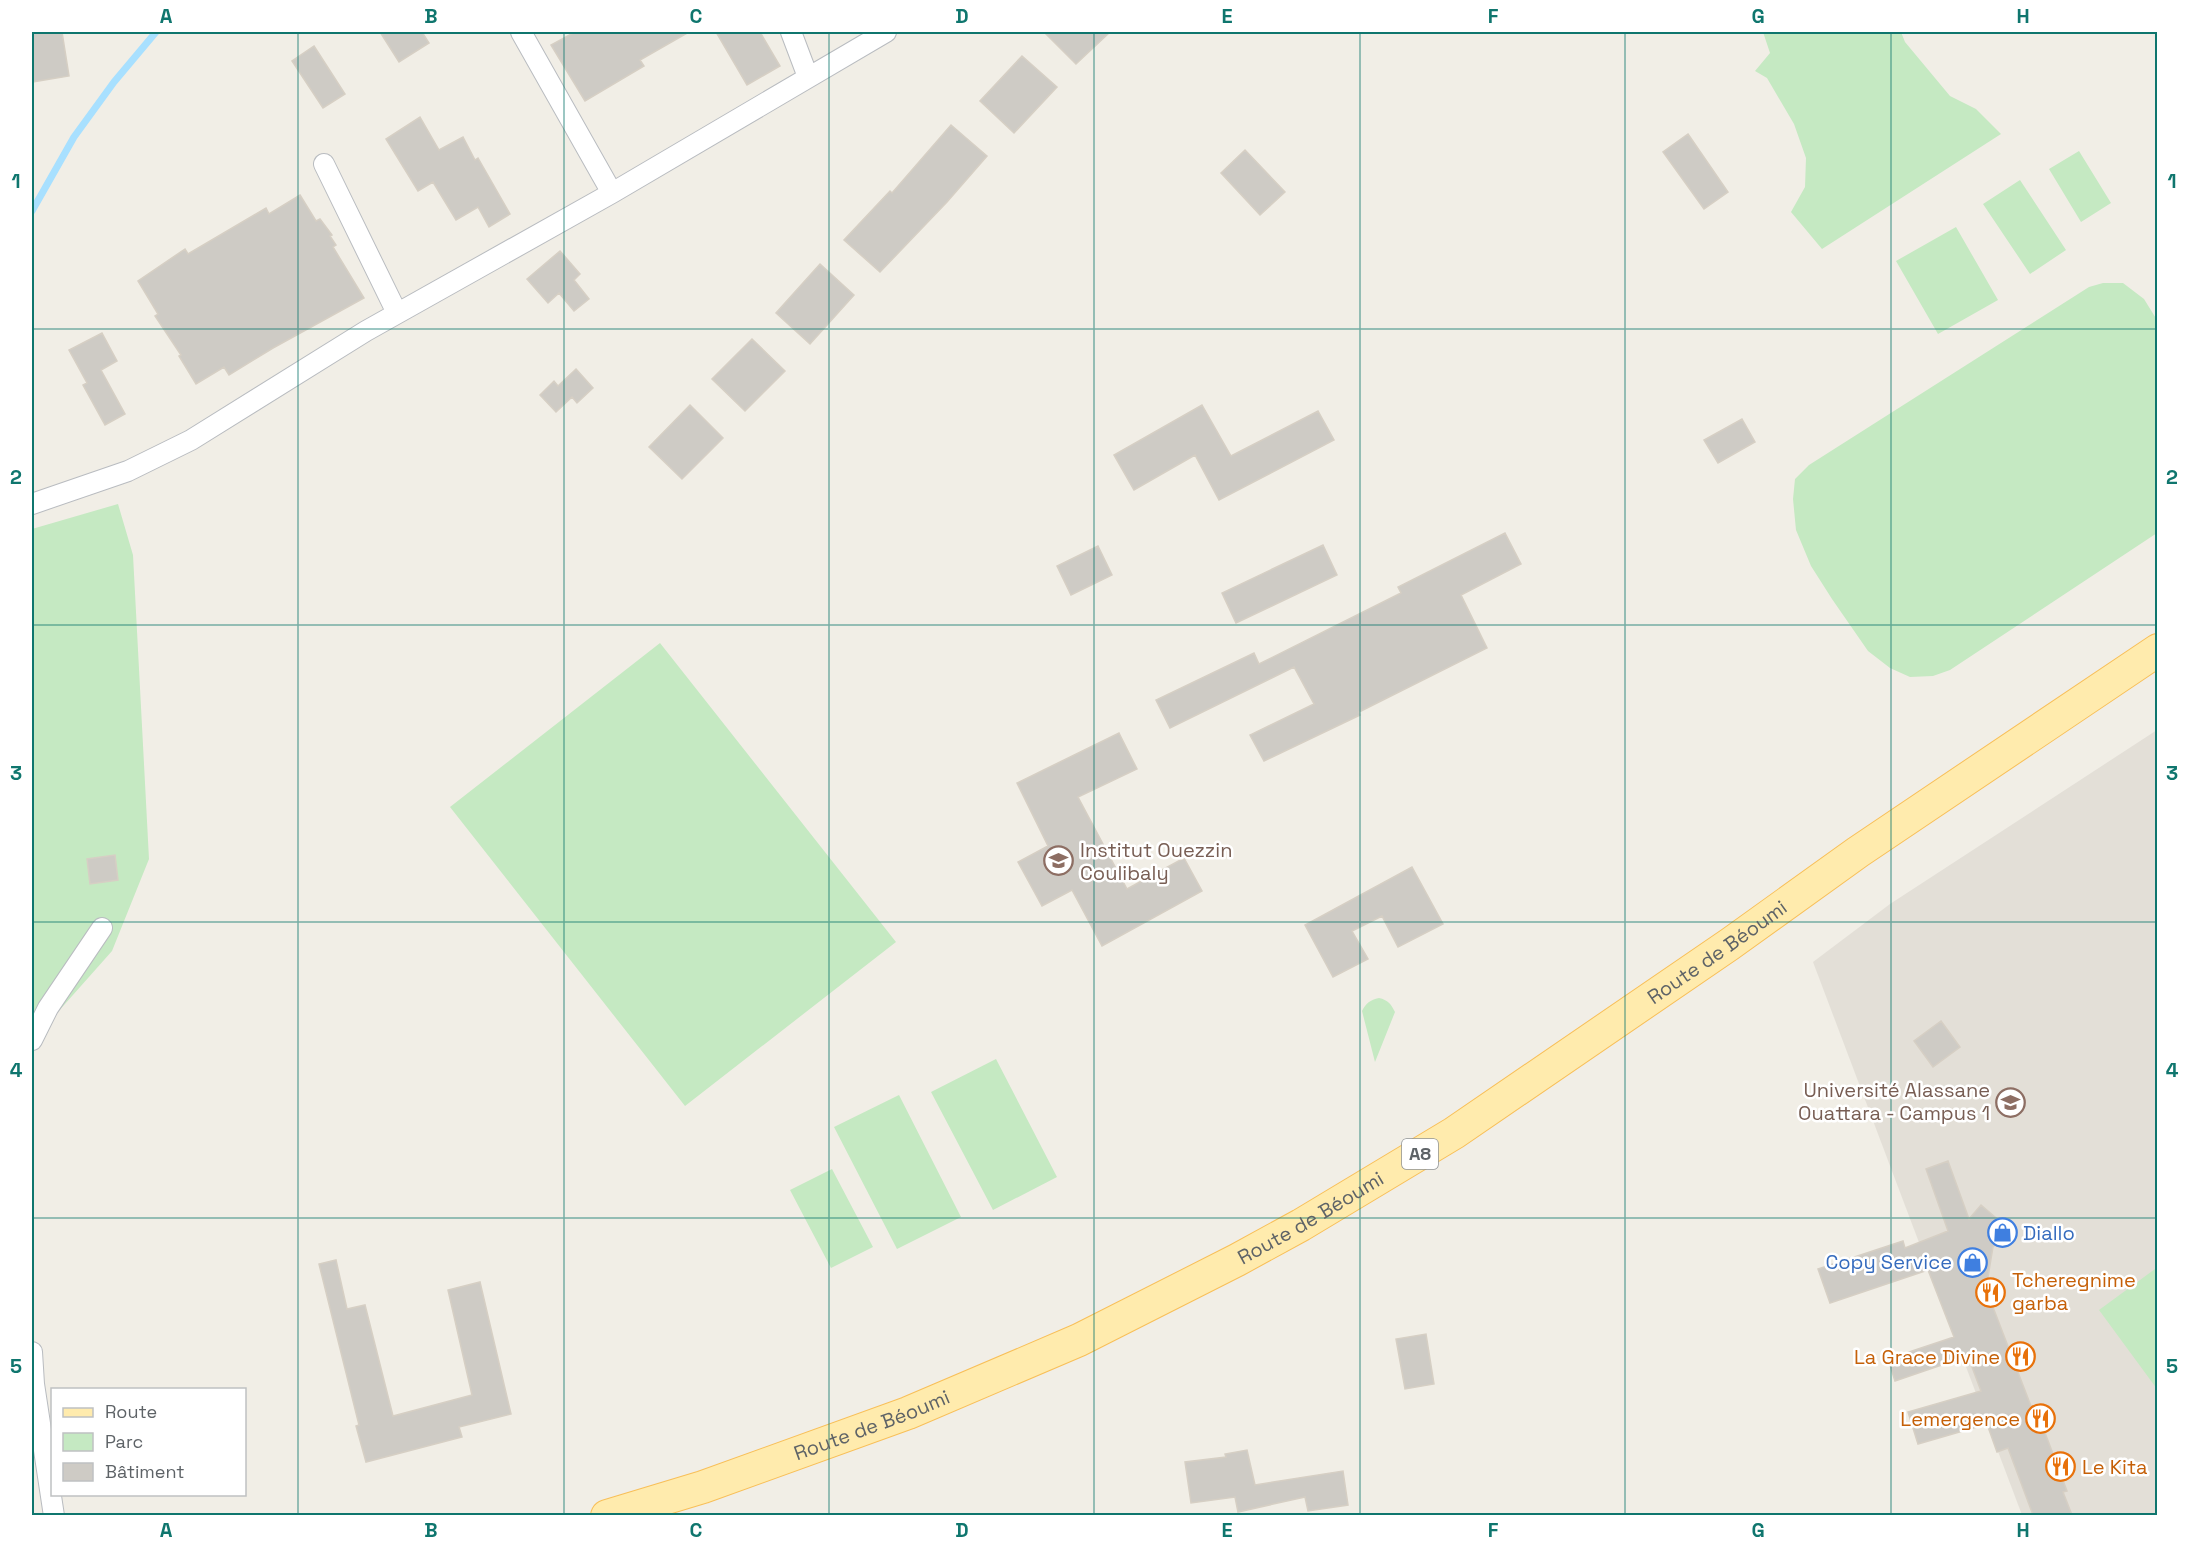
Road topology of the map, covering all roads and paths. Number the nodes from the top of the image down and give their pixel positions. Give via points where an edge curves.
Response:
1 (521, 32) edge
2 (791, 32) edge
3 (886, 32) edge
4 (808, 77) junction
5 (324, 164) dead end
6 (612, 193) junction
7 (397, 313) junction
8 (32, 504) edge
9 (2157, 650) edge
10 (102, 928) dead end
11 (32, 1040) edge
12 (32, 1352) edge
13 (51, 1495) edge
14 (51, 1496) edge
15 (54, 1515) edge
16 (607, 1515) edge

1 - 6 street
2 - 4 street
3 - 4 street
4 - 6 street
5 - 7 street
6 - 7 street
7 - 8 street via 180,445 128,471
9 - 16 main road, Route de Béoumi / A8 via 1454,1133 1301,1225 1079,1340 908,1413 703,1487
10 - 11 street via 48,1008
12 - 13 street
14 - 15 street

